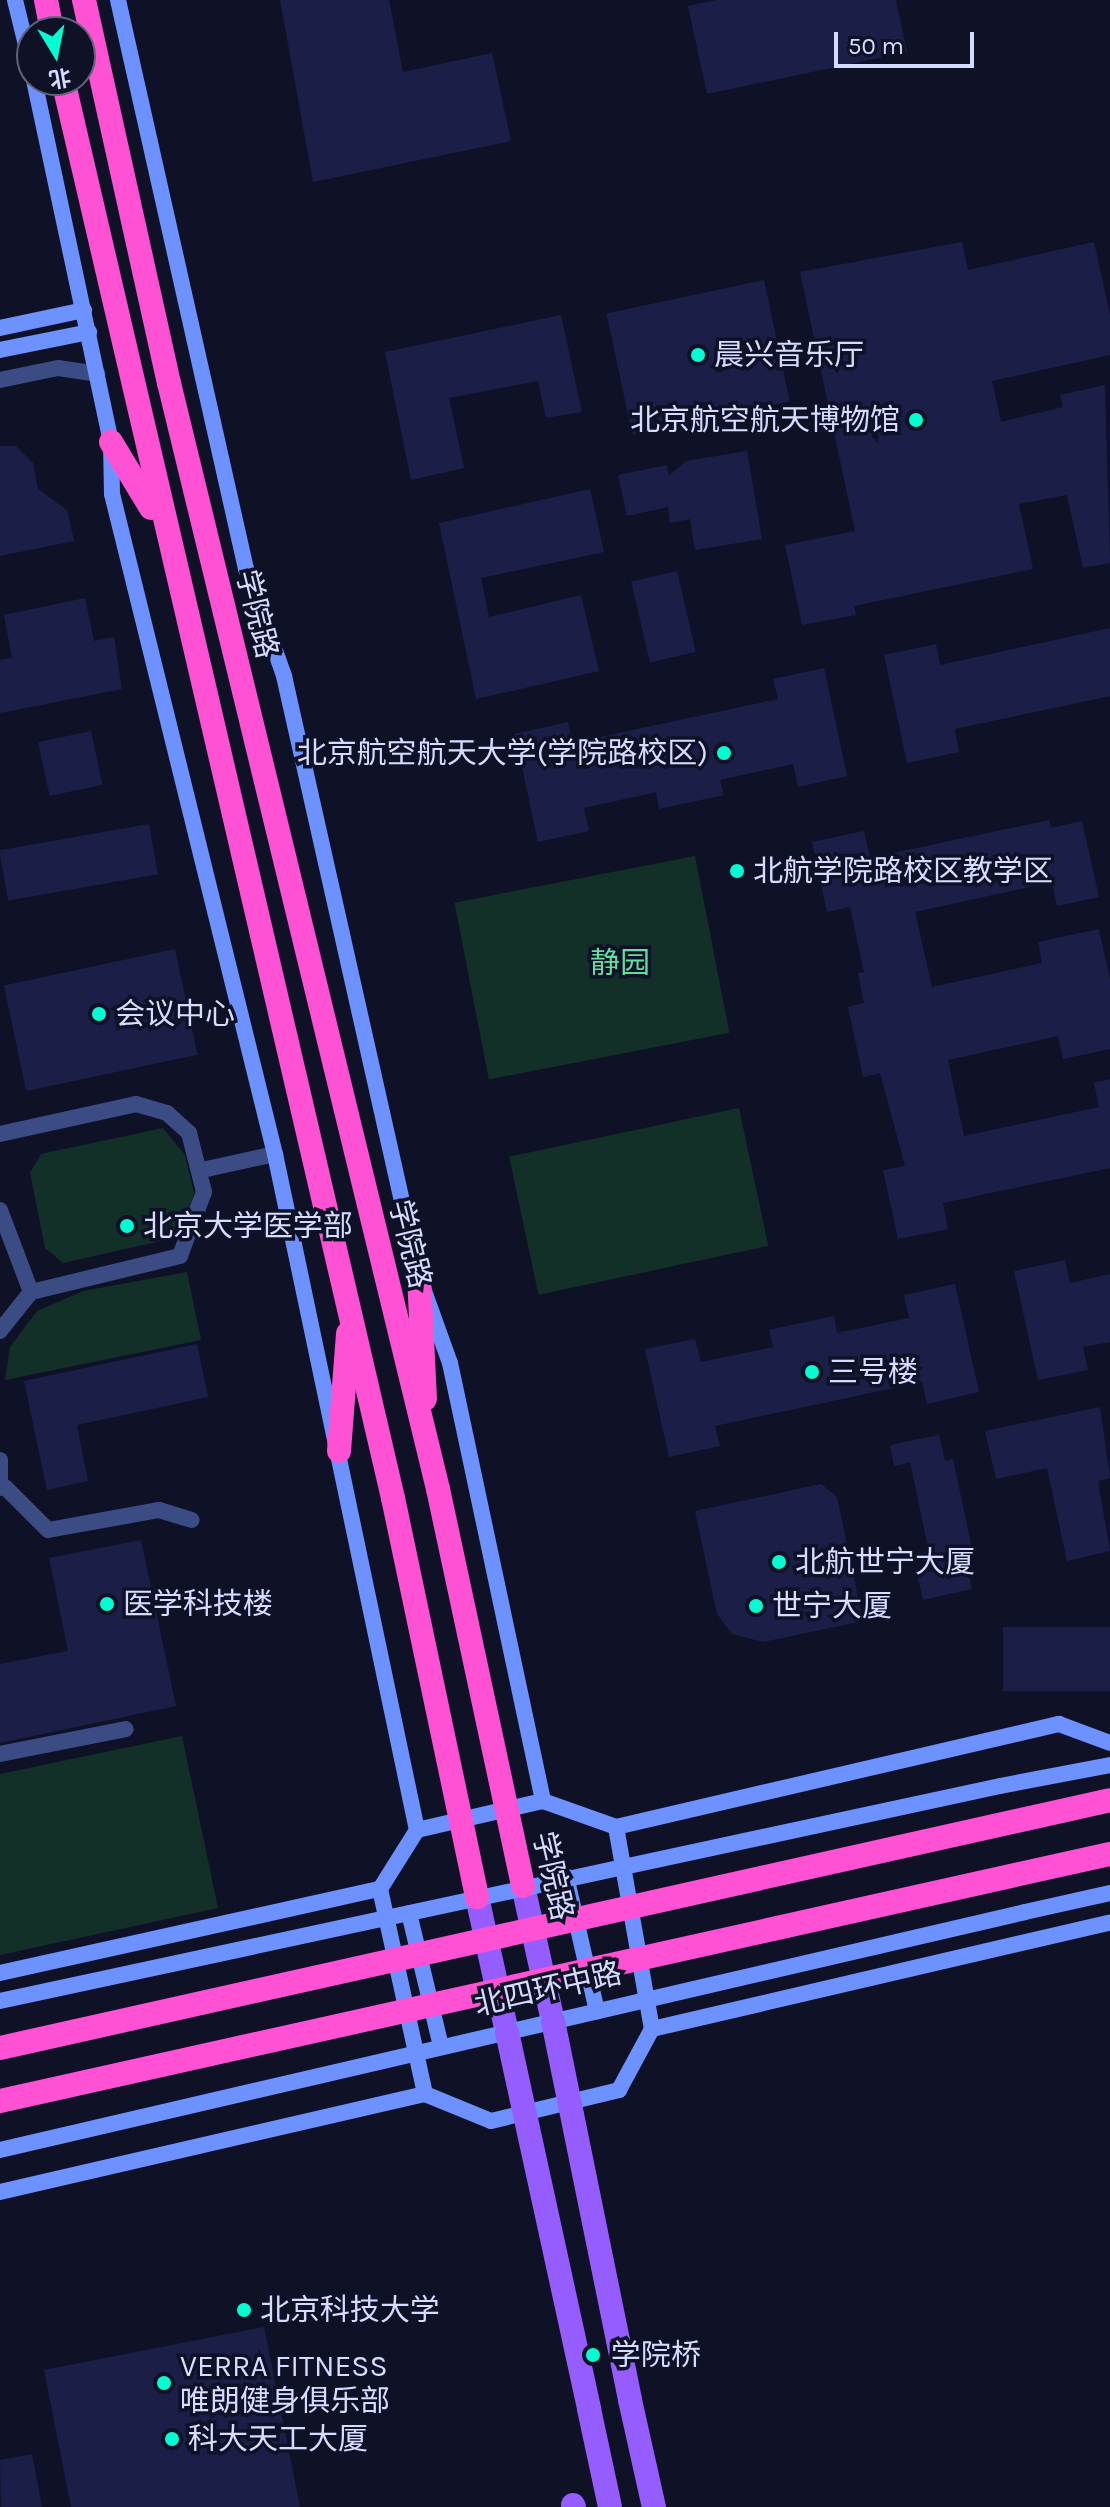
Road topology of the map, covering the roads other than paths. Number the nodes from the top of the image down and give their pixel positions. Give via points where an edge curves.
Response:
1 (84, 0) edge
2 (118, 0) edge
3 (37, 96) edge
4 (67, 96) edge
5 (84, 310) junction
6 (0, 328) edge
7 (89, 332) junction
8 (0, 350) edge
9 (98, 374) junction
10 (0, 380) edge
11 (111, 442) junction
12 (163, 526) junction
13 (0, 1134) edge
14 (275, 1154) junction
15 (202, 1170) junction
16 (0, 1210) edge
17 (419, 1277) junction
18 (31, 1292) junction
19 (349, 1315) junction
20 (0, 1331) edge
21 (427, 1437) junction
22 (339, 1451) junction
23 (0, 1460) edge
24 (3, 1487) edge
25 (191, 1520) dead end
26 (126, 1729) dead end
27 (1110, 1743) edge
28 (0, 1754) edge
29 (1110, 1765) edge
30 (1110, 1800) edge
31 (543, 1801) junction
32 (616, 1827) junction
33 (417, 1830) junction
34 (1110, 1854) edge
35 (566, 1876) junction
36 (523, 1886) junction
37 (380, 1889) junction
38 (1110, 1893) edge
39 (477, 1897) junction
40 (409, 1913) junction
41 (1110, 1922) edge
42 (0, 1973) edge
43 (0, 2001) edge
44 (597, 2011) junction
45 (553, 2021) junction
46 (652, 2029) junction
47 (507, 2032) junction
48 (441, 2046) junction
49 (0, 2048) edge
50 (425, 2094) junction
51 (0, 2101) edge
52 (0, 2150) edge
53 (0, 2192) edge
54 (610, 2507) edge
55 (654, 2507) edge

1 - 21 highway, 学院路 via 169,383
2 - 17 street, 学院路 via 242,553 284,676
3 - 5 street
4 - 12 highway
5 - 6 street
5 - 7 street
7 - 8 street
7 - 9 street
9 - 10 street via 58,368
9 - 11 street
11 - 12 highway
11 - 14 street via 112,494
12 - 19 highway via 338,1242
13 - 15 street via 136,1104 167,1113 189,1133
14 - 15 street
14 - 22 street
15 - 18 street via 200,1218 180,1256
16 - 18 street
17 - 21 highway
17 - 31 street, 学院路 via 450,1363
18 - 20 street
19 - 22 highway
19 - 39 highway, bridge
21 - 36 highway, 学院路, bridge
22 - 33 street
23 - 24 street
24 - 25 street via 48,1530 159,1510
26 - 28 street
27 - 32 street via 1059,1724
29 - 35 street, bridge
30 - 49 highway, 北四环中路, bridge
31 - 32 street
31 - 33 street
32 - 46 street
33 - 37 street
34 - 51 highway, 北四环中路, bridge
35 - 36 street, bridge
35 - 44 street, bridge
36 - 39 street, bridge
36 - 45 main road, 学院路, bridge
37 - 42 street
37 - 50 street
38 - 44 street, 北四环中路, bridge
39 - 40 street, bridge
39 - 47 main road, bridge
40 - 43 street, bridge
40 - 48 street, bridge
41 - 46 street
44 - 45 street, 北四环中路, bridge
45 - 47 street, 北四环中路, bridge
45 - 55 main road, 学院路, bridge
46 - 50 street via 619,2090 491,2121
47 - 48 street, 北四环中路, bridge
47 - 54 main road, bridge
48 - 52 street, 北四环中路, bridge
50 - 53 street

